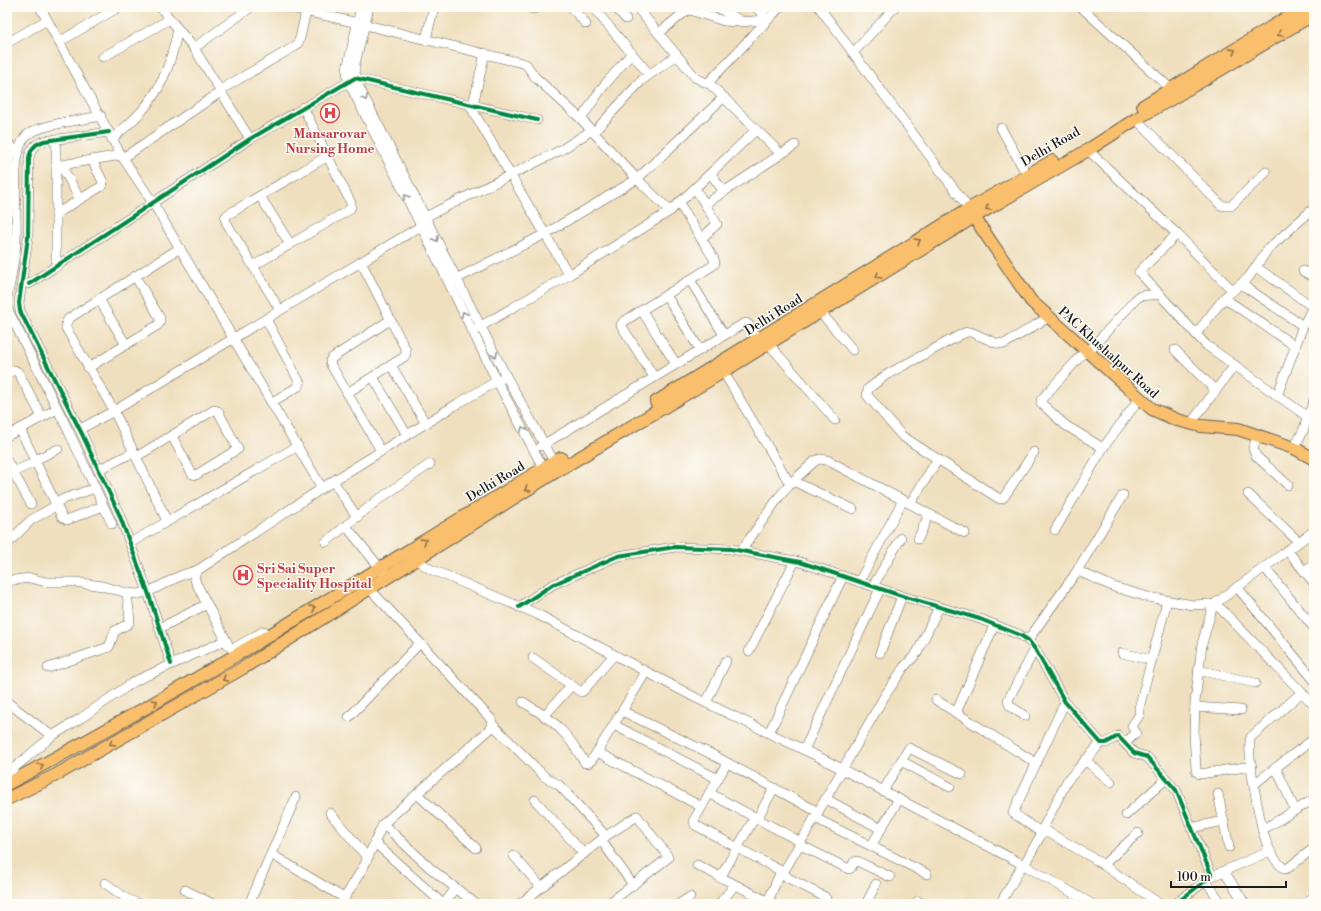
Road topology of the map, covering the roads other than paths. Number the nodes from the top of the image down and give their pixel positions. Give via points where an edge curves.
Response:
1 (119, 7) edge
2 (160, 7) edge
3 (251, 7) edge
4 (287, 7) edge
5 (361, 7) edge
6 (369, 7) edge
7 (434, 7) edge
8 (527, 7) edge
9 (540, 7) edge
10 (571, 7) edge
11 (615, 7) edge
12 (716, 7) edge
13 (755, 7) edge
14 (780, 7) edge
15 (819, 7) edge
16 (895, 7) edge
17 (1304, 7) edge
18 (1082, 8) edge
19 (306, 9) edge
20 (639, 10) dead end
21 (596, 11) dead end
22 (45, 12) edge
23 (1314, 14) edge
24 (626, 18) dead end
25 (170, 19) junction
26 (768, 20) junction
27 (742, 22) junction
28 (361, 23) junction
29 (586, 24) dead end
30 (178, 29) junction
31 (659, 33) junction
32 (426, 39) junction
33 (59, 42) junction
34 (7, 43) edge
35 (194, 48) junction
36 (485, 53) junction
37 (632, 53) junction
38 (853, 53) junction
39 (677, 55) junction
40 (103, 57) dead end
41 (649, 74) junction
42 (352, 80) junction
43 (708, 83) junction
44 (1171, 89) junction
45 (221, 90) junction
46 (724, 98) junction
47 (471, 105) junction
48 (303, 107) junction
49 (581, 119) junction
50 (1136, 119) junction
51 (537, 120) dead end
52 (107, 127) junction
53 (1002, 128) dead end
54 (756, 130) junction
55 (593, 131) junction
56 (56, 139) junction
57 (250, 139) junction
58 (7, 141) edge
59 (795, 145) dead end
60 (1088, 150) junction
61 (781, 154) junction
62 (18, 155) junction
63 (122, 156) junction
64 (328, 156) junction
65 (92, 160) junction
66 (59, 166) junction
67 (1266, 172) dead end
68 (510, 174) junction
69 (711, 174) junction
70 (1027, 175) junction
71 (637, 179) junction
72 (695, 188) junction
73 (724, 192) junction
74 (260, 196) junction
75 (80, 200) junction
76 (153, 203) junction
77 (679, 203) junction
78 (705, 204) junction
79 (1314, 208) edge
80 (670, 211) junction
81 (971, 213) junction
82 (56, 214) junction
83 (423, 222) junction
84 (545, 234) junction
85 (1177, 234) junction
86 (701, 239) junction
87 (290, 244) junction
88 (180, 248) junction
89 (361, 262) junction
90 (252, 266) junction
91 (56, 267) junction
92 (1256, 267) junction
93 (1303, 271) dead end
94 (569, 275) junction
95 (135, 276) junction
96 (1314, 277) edge
97 (690, 280) junction
98 (452, 281) junction
99 (29, 284) dead end
100 (1241, 284) junction
101 (1232, 291) junction
102 (1160, 294) junction
103 (666, 295) junction
104 (11, 296) edge
105 (1224, 298) junction
106 (99, 299) junction
107 (1313, 306) edge
108 (7, 308) edge
109 (280, 310) junction
110 (642, 310) junction
111 (820, 312) junction
112 (1049, 317) junction
113 (266, 319) junction
114 (390, 320) junction
115 (1303, 326) junction
116 (477, 328) junction
117 (1196, 334) junction
118 (724, 335) junction
119 (234, 338) junction
120 (763, 342) junction
121 (126, 345) junction
122 (1295, 346) junction
123 (700, 350) junction
124 (853, 350) dead end
125 (1174, 350) dead end
126 (1087, 351) junction
127 (676, 364) junction
128 (391, 365) junction
129 (1235, 365) junction
130 (88, 368) junction
131 (723, 371) junction
132 (7, 374) edge
133 (506, 376) junction
134 (373, 377) junction
135 (654, 377) junction
136 (497, 380) junction
137 (1216, 391) junction
138 (347, 393) junction
139 (1278, 396) junction
140 (1140, 398) junction
141 (1314, 400) edge
142 (272, 402) junction
143 (57, 409) junction
144 (114, 411) junction
145 (42, 417) junction
146 (1308, 417) junction
147 (835, 420) dead end
148 (1191, 423) junction
149 (426, 424) junction
150 (20, 429) junction
151 (78, 435) junction
152 (407, 435) junction
153 (7, 436) edge
154 (172, 436) junction
155 (1257, 436) junction
156 (544, 444) junction
157 (298, 446) junction
158 (1103, 448) junction
159 (1294, 448) junction
160 (58, 449) dead end
161 (534, 450) junction
162 (381, 451) junction
163 (1034, 452) dead end
164 (135, 455) junction
165 (938, 459) junction
166 (1314, 459) edge
167 (7, 461) edge
168 (36, 461) junction
169 (430, 464) dead end
170 (557, 466) junction
171 (98, 470) junction
172 (13, 472) junction
173 (545, 472) junction
174 (333, 481) junction
175 (792, 482) junction
176 (1288, 485) dead end
177 (95, 488) junction
178 (322, 488) junction
179 (1248, 494) dead end
180 (1123, 495) dead end
181 (907, 502) junction
182 (56, 503) junction
183 (31, 504) dead end
184 (103, 506) junction
185 (853, 509) dead end
186 (929, 514) junction
187 (357, 517) junction
188 (167, 521) junction
189 (112, 524) dead end
190 (346, 526) junction
191 (1055, 530) dead end
192 (1314, 532) edge
193 (965, 534) dead end
194 (901, 538) dead end
195 (918, 540) dead end
196 (326, 542) dead end
197 (1299, 542) junction
198 (130, 543) junction
199 (7, 544) edge
200 (1287, 550) junction
201 (742, 551) junction
202 (413, 555) junction
203 (795, 561) junction
204 (1314, 564) edge
205 (1264, 567) junction
206 (198, 570) junction
207 (1304, 571) junction
208 (384, 572) junction
209 (1075, 574) junction
210 (843, 576) junction
211 (361, 580) junction
212 (7, 581) edge
213 (859, 582) junction
214 (1314, 583) edge
215 (876, 587) junction
216 (1237, 587) junction
217 (370, 589) junction
218 (145, 592) junction
219 (127, 593) junction
220 (902, 596) junction
221 (1167, 601) junction
222 (207, 604) junction
223 (1213, 605) junction
224 (519, 607) junction
225 (939, 607) junction
226 (298, 618) junction
227 (994, 626) junction
228 (160, 628) junction
229 (1314, 628) edge
230 (306, 629) junction
231 (226, 640) junction
232 (1028, 640) junction
233 (420, 644) junction
234 (1035, 649) junction
235 (749, 651) dead end
236 (880, 653) dead end
237 (1122, 653) dead end
238 (614, 655) junction
239 (533, 658) dead end
240 (1152, 660) junction
241 (726, 661) dead end
242 (171, 664) junction
243 (48, 668) dead end
244 (1198, 670) junction
245 (646, 672) junction
246 (1314, 680) edge
247 (1255, 684) dead end
248 (571, 686) junction
249 (1301, 692) junction
250 (936, 700) dead end
251 (7, 702) edge
252 (522, 702) dead end
253 (1065, 702) junction
254 (706, 703) junction
255 (1314, 705) edge
256 (1195, 707) junction
257 (1241, 710) dead end
258 (622, 711) junction
259 (956, 713) junction
260 (544, 716) junction
261 (1025, 716) dead end
262 (349, 717) dead end
263 (492, 724) junction
264 (614, 725) junction
265 (769, 733) junction
266 (52, 736) junction
267 (1311, 741) dead end
268 (1101, 743) junction
269 (1125, 743) junction
270 (804, 750) junction
271 (597, 752) junction
272 (1085, 760) junction
273 (901, 761) junction
274 (727, 763) junction
275 (1036, 763) junction
276 (1252, 766) junction
277 (1276, 768) junction
278 (843, 770) junction
279 (7, 774) edge
280 (962, 774) dead end
281 (718, 779) junction
282 (1166, 779) junction
283 (1111, 782) dead end
284 (7, 784) edge
285 (1254, 784) junction
286 (950, 787) dead end
287 (774, 788) junction
288 (883, 791) junction
289 (709, 793) junction
290 (417, 794) junction
291 (1218, 794) dead end
292 (296, 797) dead end
293 (7, 799) edge
294 (826, 799) junction
295 (899, 799) junction
296 (1314, 799) edge
297 (535, 800) dead end
298 (702, 807) junction
299 (1295, 810) junction
300 (330, 813) dead end
301 (817, 815) junction
302 (1126, 815) dead end
303 (756, 818) junction
304 (1223, 820) junction
305 (383, 824) junction
306 (1191, 828) junction
307 (881, 829) junction
308 (1262, 830) junction
309 (1041, 832) junction
310 (1138, 833) dead end
311 (603, 838) junction
312 (374, 842) junction
313 (801, 843) junction
314 (871, 846) junction
315 (1229, 847) dead end
316 (476, 848) dead end
317 (738, 848) junction
318 (1314, 848) edge
319 (1270, 851) junction
320 (271, 854) junction
321 (584, 854) junction
322 (514, 856) dead end
323 (367, 857) junction
324 (697, 865) dead end
325 (1024, 865) junction
326 (1103, 865) junction
327 (1224, 871) junction
328 (782, 872) junction
329 (927, 874) dead end
330 (890, 877) dead end
331 (720, 878) junction
332 (1208, 879) junction
333 (105, 883) dead end
334 (876, 884) dead end
335 (633, 885) junction
336 (735, 885) junction
337 (541, 887) junction
338 (456, 888) junction
339 (185, 890) dead end
340 (1314, 896) edge
341 (690, 897) dead end
342 (342, 901) edge
343 (771, 903) edge
344 (1158, 903) edge
345 (139, 904) edge
346 (213, 904) edge
347 (249, 904) edge
348 (443, 904) edge
349 (476, 904) edge
350 (520, 904) edge
351 (608, 904) edge
352 (679, 904) edge
353 (719, 904) edge
354 (825, 904) edge
355 (866, 904) edge
356 (916, 904) edge
357 (923, 904) edge
358 (1000, 904) edge
359 (1092, 904) edge
360 (1175, 904) edge
361 (1222, 904) edge
362 (1245, 904) edge
363 (1304, 904) edge

1 - 33 street
2 - 25 street
3 - 35 street
4 - 19 street
5 - 28 street
6 - 28 street
7 - 32 street
8 - 9 street
10 - 29 street
11 - 24 street
12 - 27 street
13 - 26 street
14 - 26 street
15 - 38 street
16 - 38 street
44 -> 17 main road, Delhi Road
18 - 44 street
19 - 28 street
19 - 45 street via 300,38 294,46
20 - 31 street
21 - 37 street
22 - 33 street
22 - 34 street
23 -> 50 main road
25 - 30 street
25 - 40 street
26 - 27 street
26 - 43 street
27 - 31 street via 724,21 690,10
28 - 32 street
28 - 42 street via 347,69
30 - 35 street
30 - 52 street via 163,80 146,107
31 - 39 street
32 - 36 street
33 - 52 street
35 - 45 street
36 - 47 street
36 - 49 street via 526,64 535,77
37 - 41 street
37 - 49 street via 602,88
38 - 81 street
39 - 41 street
39 - 43 street via 696,78
41 - 55 street
42 - 47 street
42 - 48 street
42 - 83 street
43 - 46 street
44 - 70 main road, Delhi Road
45 - 57 street
45 - 63 street
46 - 54 street
46 - 71 street
47 - 51 street
47 - 68 street
48 - 57 street
48 - 64 street
49 - 55 street
50 - 60 main road
50 - 67 street via 1221,205 1231,206
52 - 56 street
52 - 62 street via 39,128 23,140
52 - 63 street
53 - 70 street
54 - 61 street
54 - 69 street
55 - 68 street via 561,150
55 - 71 street
56 - 66 street
56 - 104 street via 38,143 30,154 28,244
57 - 76 street
58 - 62 street
59 - 61 street
60 -> 81 main road
60 - 85 street
61 - 73 street
62 - 104 street via 16,239
63 - 65 street
63 - 76 street
64 - 74 street
64 - 87 street via 351,202 351,207
65 - 66 street
65 - 75 street via 103,184
66 - 75 street
66 - 82 street
68 - 83 street
68 - 84 street
69 - 72 street
69 - 73 street
70 - 81 main road, Delhi Road
71 - 80 street
71 - 84 street
72 - 77 street
72 - 78 street
73 - 78 street
74 - 87 street
74 - 90 street via 225,218
75 - 82 street
76 - 88 street
76 - 91 street
77 - 80 street
77 - 86 street
78 - 86 street via 717,224
79 - 92 street via 1272,245
80 - 94 street
81 -> 111 main road
81 - 112 main road, PAC Khushalpur Road via 1031,301
120 -> 81 main road, Delhi Road
82 - 91 street
83 - 89 street
83 - 98 street
84 - 94 street
84 - 98 street
85 - 101 street
85 - 102 street via 1139,272
86 - 97 street via 715,263
87 - 90 street
88 - 95 street
88 - 119 street
89 - 109 street
89 - 114 street
90 - 109 street
91 - 99 street
92 - 100 street
92 - 107 street
93 - 96 street
94 - 116 street
95 - 106 street
95 - 121 street via 160,322
97 - 103 street
97 - 118 street
98 - 116 street
100 - 101 street
100 - 115 street
101 - 105 street
102 - 117 street
102 - 126 street via 1140,296 1136,299
103 - 110 street
103 - 123 street
104 - 151 street
105 - 117 street
105 - 122 street
106 - 121 street
106 - 130 street via 68,319 66,324
107 - 115 street
108 - 143 street
109 - 113 street
110 - 127 street
110 - 135 street via 621,325
111 - 120 main road
111 - 124 street
112 - 126 main road, PAC Khushalpur Road
112 - 165 street via 1004,344 967,332 886,375 868,389 867,395 902,436
113 - 119 street
113 - 142 street via 300,383
114 - 128 street via 406,350 404,357
114 - 138 street via 330,361
115 - 122 street
116 -> 133 street
116 - 136 street
117 - 129 street
118 - 120 street via 746,323
118 - 123 street
119 - 142 street
119 - 144 street
120 - 131 main road
120 - 147 street
120 - 170 main road, Delhi Road via 649,406
121 - 130 street
122 - 139 street
123 - 127 street
125 - 137 street
126 - 140 main road, PAC Khushalpur Road
126 - 158 street via 1041,403 1065,425
127 - 135 street
128 - 134 street
128 - 149 street
129 - 137 street
129 - 139 street
130 - 144 street
131 - 170 main road
131 - 175 street
132 - 145 street via 14,370 18,372
133 - 136 street
133 - 156 street
134 - 138 street
134 - 152 street
135 - 156 street
136 - 149 street
161 -> 136 street
137 - 148 street
138 - 162 street
139 - 146 street
140 - 148 main road, PAC Khushalpur Road via 1152,409 1176,420
140 - 158 street
141 - 146 street
142 - 157 street
143 - 145 street
143 - 151 street
144 - 151 street
144 - 164 street
145 - 150 street
146 - 159 street
148 - 155 main road, PAC Khushalpur Road via 1238,429
149 - 152 street
150 - 153 street
150 - 168 street
151 - 171 street
151 - 177 street
152 - 162 street
154 - 154 street via 216,410 238,449 194,475
154 - 164 street
155 - 159 main road, PAC Khushalpur Road
155 - 176 street via 1253,449 1256,456
156 - 161 street
156 - 170 street
157 - 178 street
157 - 188 street
158 - 191 street
159 - 166 main road, PAC Khushalpur Road
160 - 168 street
161 - 173 street
162 - 174 street
163 - 165 street via 1002,499
164 - 171 street
164 - 188 street
165 - 181 street
167 - 172 street
168 - 172 street
168 - 182 street
169 - 187 street
170 - 173 main road
171 - 198 street
172 - 183 street
173 - 202 main road
174 - 178 street
174 - 187 street
175 - 181 street via 815,461 827,460
175 - 185 street
175 - 201 street
177 - 182 street
177 - 184 street
178 - 206 street
179 - 197 street
180 - 209 street
181 - 186 street
181 - 213 street
182 - 184 street via 62,517 67,520
182 - 199 street via 28,522
184 - 189 street
186 - 193 street
186 - 195 street
187 - 190 street
188 - 198 street
190 - 196 street
190 - 208 street
192 - 197 street
194 - 215 street
197 - 200 street
198 - 218 street
200 - 205 street
200 - 207 street
201 - 203 street
201 - 224 street via 675,547 618,556 552,585
202 - 208 main road
202 - 224 street via 430,569
203 - 210 street
203 - 235 street
204 - 207 street
205 - 216 street
205 - 229 street
206 - 218 street
206 - 222 street via 194,575 196,584
207 - 214 street
208 - 211 main road
208 - 217 main road
209 - 221 street via 1083,573 1114,587
209 - 232 street
210 - 213 street
210 - 265 street
211 - 217 street
226 -> 211 main road
212 - 219 street via 26,578 46,582 75,582
213 - 215 street
215 - 220 street
215 - 270 street
216 - 223 street
216 - 246 street
217 - 230 main road
217 - 233 street
218 - 219 street
218 - 228 street
219 - 243 street via 130,621 116,631 109,647
220 - 225 street
220 - 236 street
221 - 223 street
221 - 240 street
222 - 228 street
222 - 231 street
223 - 244 street
223 - 249 street via 1221,609
224 - 238 street
225 - 227 street via 980,619
225 - 278 street via 916,653 884,697
226 - 230 street
226 - 231 street via 276,625 236,647 231,648
284 -> 226 main road via 144,709
227 - 232 street
227 - 259 street
228 - 242 street
230 -> 293 main road via 259,659 62,771
231 - 242 street
232 - 234 street
233 - 262 street
233 - 263 street via 491,718
234 - 253 street
234 - 261 street via 1008,700 1010,706
237 - 240 street
238 - 245 street
238 - 248 street via 583,691
239 - 248 street
240 - 269 street via 1139,708 1140,714 1132,726 1136,733
241 - 254 street
242 - 266 street via 135,681
244 - 247 street
244 - 256 street
245 - 254 street
245 - 258 street
248 - 260 street
249 - 255 street
249 - 276 street via 1251,737 1249,745
250 - 259 street
251 - 266 street
252 - 260 street
253 - 268 street
253 - 275 street
254 - 265 street
256 - 257 street
256 - 276 street via 1194,733 1198,772 1200,774
258 - 264 street
258 - 274 street
259 - 275 street
260 - 271 street via 564,732 585,763 590,763
263 - 290 street via 489,730
263 - 311 street via 544,776 558,784
264 - 271 street
264 - 281 street
265 - 270 street
266 - 279 street
267 - 277 street
268 - 269 street via 1118,736
268 - 272 street
269 - 282 street via 1134,753 1147,757
270 - 278 street
271 - 298 street
272 - 283 street
272 - 309 street via 1063,787
273 - 280 street via 908,749 912,748
273 - 286 street
273 - 288 street
274 - 281 street
274 - 287 street
275 - 309 street via 1013,813
276 - 285 street
277 - 285 street
277 - 299 street
278 - 288 street
278 - 294 street
281 - 289 street
282 - 302 street
282 - 306 street via 1176,790
285 - 308 street
287 - 301 street
287 - 303 street
288 - 295 street
289 - 298 street
289 - 303 street
290 - 305 street
290 - 316 street
291 - 304 street
292 - 320 street
294 - 301 street
294 - 307 street
295 - 307 street
295 - 325 street
296 - 299 street
297 - 321 street
298 - 317 street via 694,820 695,825
299 - 308 street
300 - 323 street
301 - 313 street
301 - 314 street
303 - 313 street
303 - 317 street
304 - 306 street
304 - 315 street
305 - 312 street
305 - 338 street via 430,868
306 - 332 street via 1211,874
307 - 314 street
308 - 319 street
309 - 325 street
309 - 326 street via 1046,831
310 - 326 street
311 - 321 street
311 - 335 street
311 - 335 street via 637,816 667,855 666,860
312 - 323 street
312 - 348 street
313 - 328 street
313 - 330 street via 849,870 857,861
314 - 329 street
317 - 328 street
317 - 331 street
318 - 319 street via 1285,869
319 - 327 street
320 - 342 street
320 - 347 street
321 - 337 street
322 - 337 street
323 - 342 street
324 - 331 street
325 - 358 street
325 - 359 street
326 - 344 street
327 - 332 street
327 - 362 street
328 - 343 street
328 - 354 street via 788,878 825,897
331 - 336 street
332 - 360 street
332 - 361 street
333 - 345 street via 127,899
334 - 355 street
335 - 351 street
336 - 343 street
336 - 353 street
337 - 350 street
338 - 348 street
338 - 349 street
339 - 346 street
340 - 363 street
341 - 352 street
356 - 357 street via 918,901

